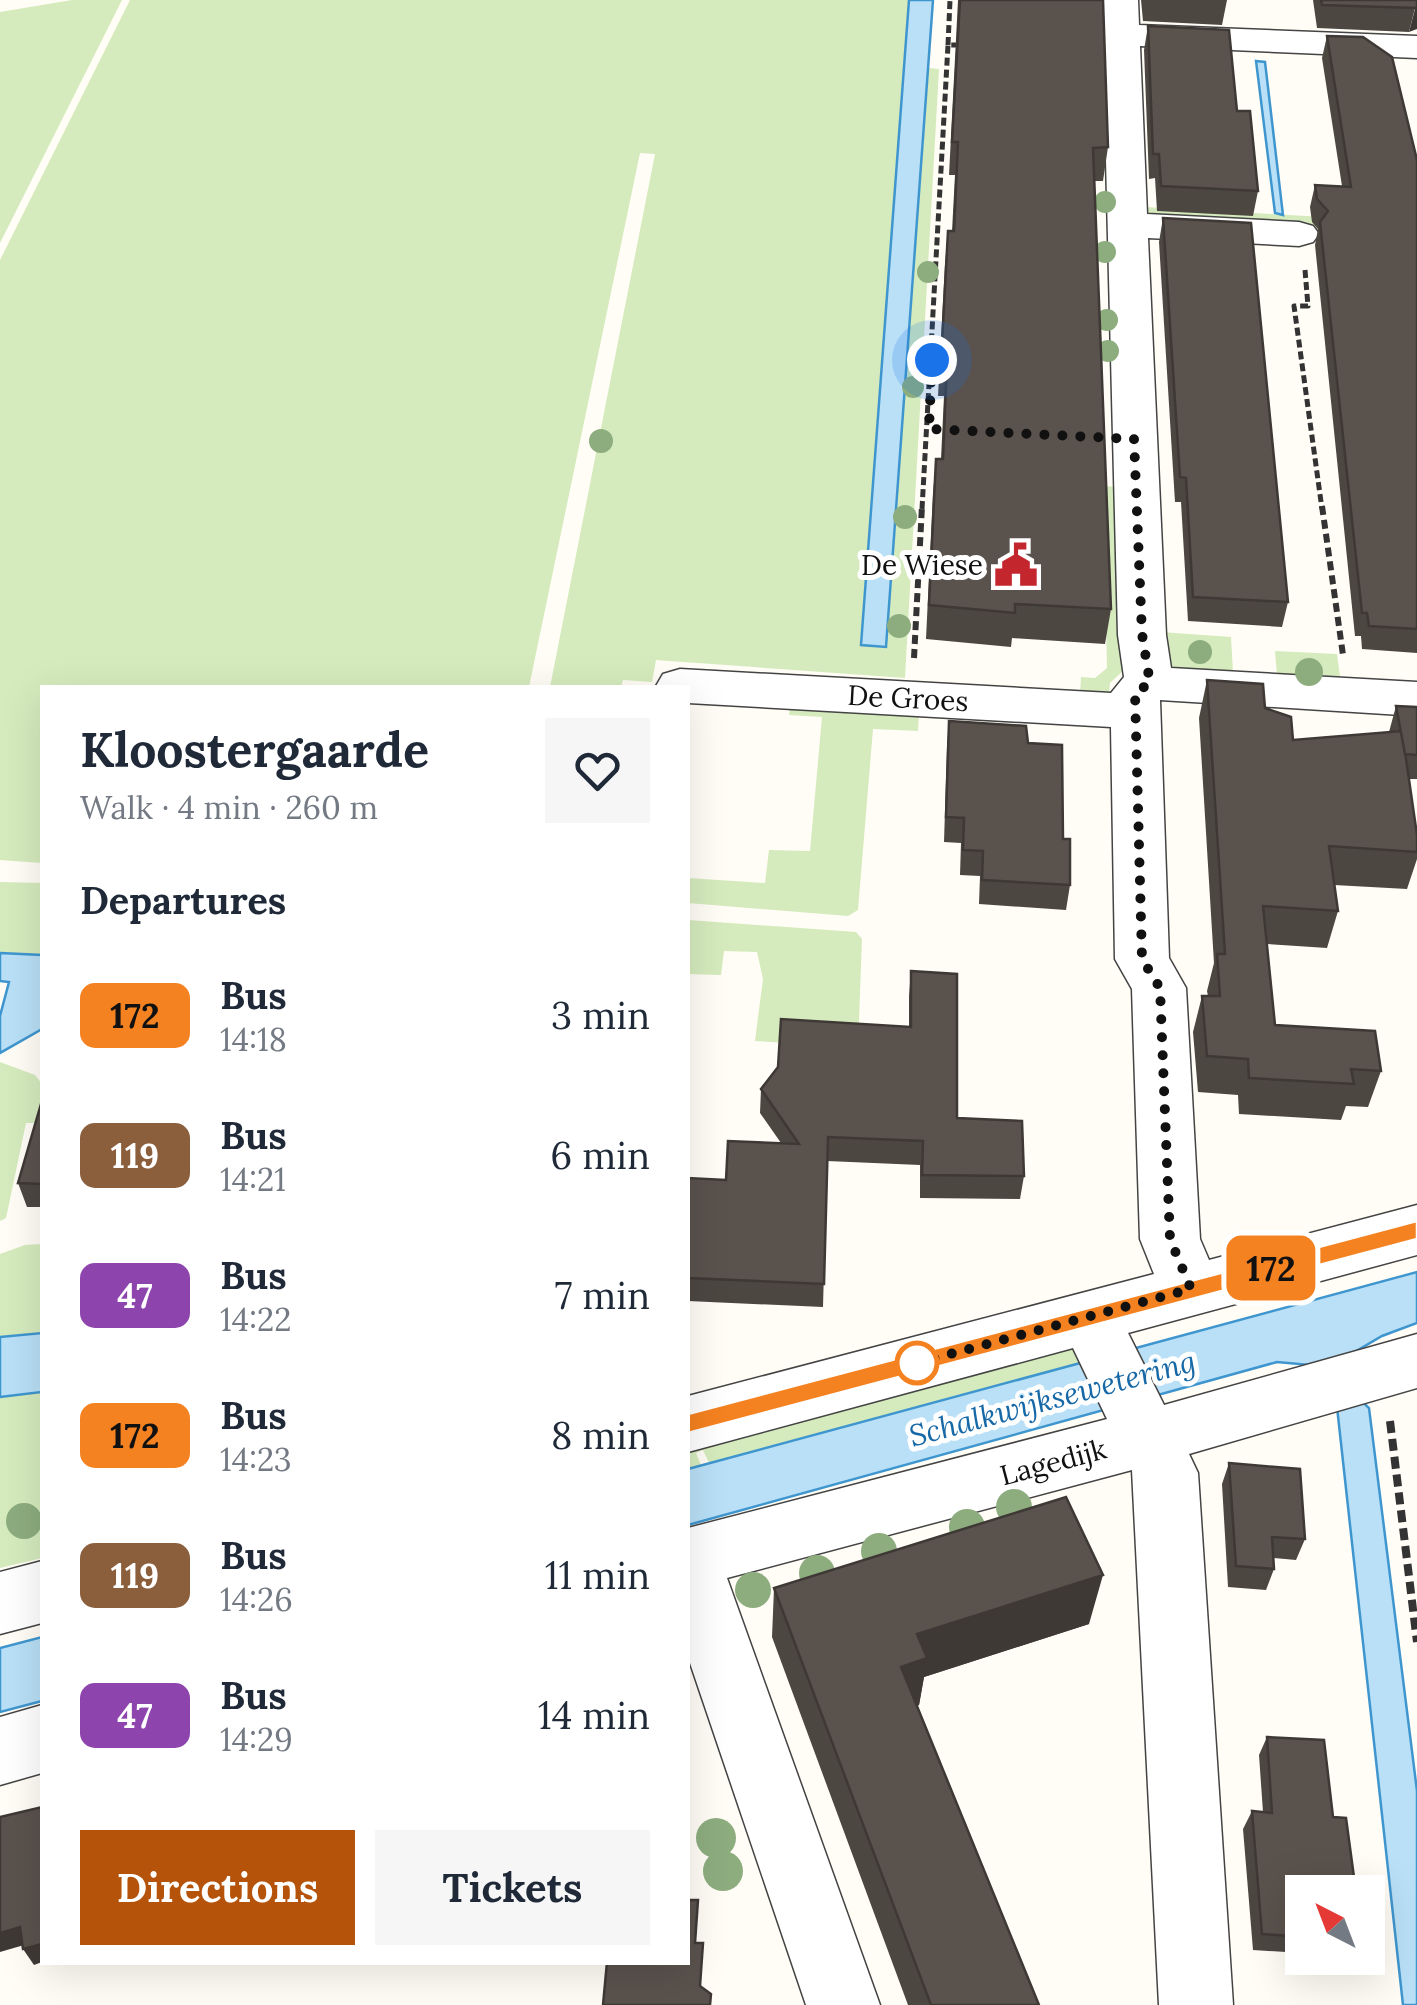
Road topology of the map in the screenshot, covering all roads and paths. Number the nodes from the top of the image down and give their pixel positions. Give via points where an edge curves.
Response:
1 (950, 0) edge
2 (1121, 17) edge
3 (948, 45) junction
4 (968, 46) edge
5 (1417, 47) edge
6 (1128, 225) junction
7 (936, 237) junction
8 (955, 238) edge
9 (1302, 244) joint
10 (690, 687) edge
11 (1349, 696) junction
12 (1142, 697) junction
13 (911, 699) junction
14 (1417, 699) edge
15 (1417, 1230) edge
16 (1191, 1289) junction
17 (1095, 1327) junction
18 (1396, 1367) edge
19 (690, 1424) edge
20 (1142, 1424) junction
21 (690, 1559) edge
22 (690, 1566) edge
23 (40, 1593) edge
24 (0, 1603) edge
25 (1417, 1642) edge
26 (40, 1740) edge
27 (0, 1751) edge
28 (843, 2005) edge
29 (1196, 2005) edge

1 - 3 path
2 - 5 street
2 - 6 street
3 - 4 path
3 - 7 path
6 - 9 street
6 - 12 street
7 - 8 path
7 - 13 path
9 - 11 path via 1308,306 1294,306
10 - 13 street, De Groes
11 - 12 street, De Groes
11 - 14 street, De Groes
12 - 13 street, De Groes
12 - 16 street via 1142,959 1160,988 1170,1239
15 - 16 street
16 - 17 street
17 - 19 street
17 - 20 street
18 - 20 street, Lagedijk
18 - 25 path via 1386,1393
20 - 21 street, Lagedijk
20 - 29 street via 1166,1473
22 - 28 street
23 - 24 street
26 - 27 street

